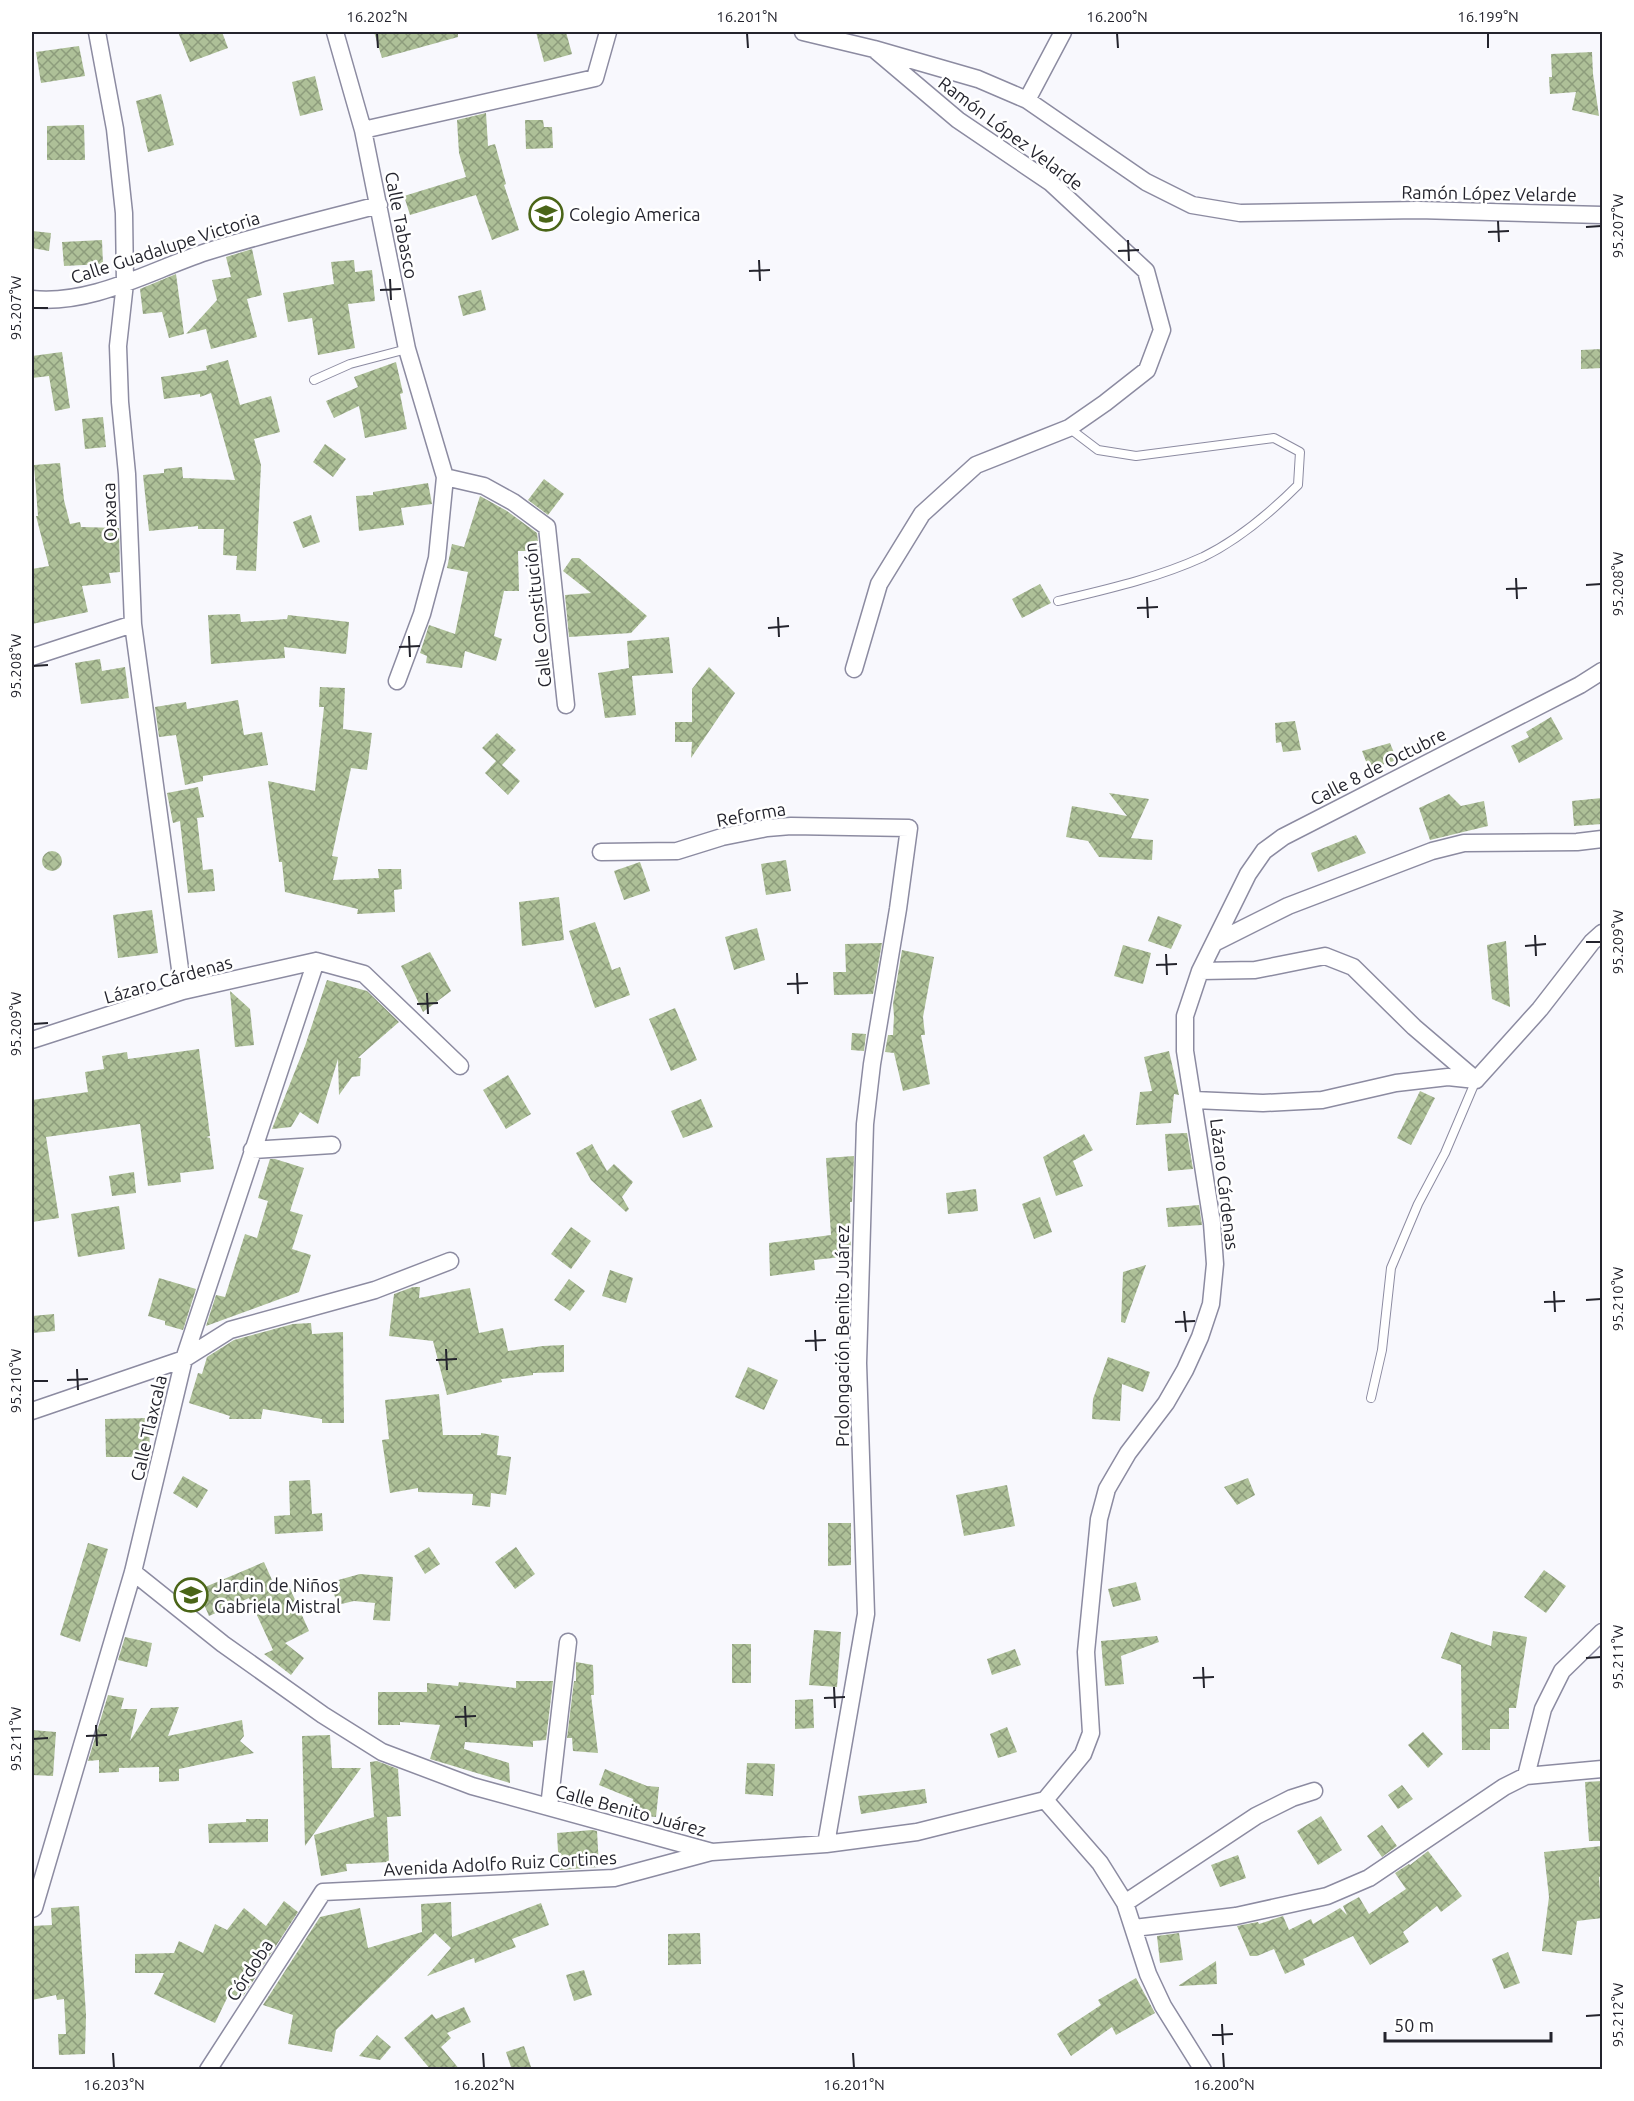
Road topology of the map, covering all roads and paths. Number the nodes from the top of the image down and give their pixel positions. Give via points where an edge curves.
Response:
1 (97, 32) edge
2 (335, 32) edge
3 (608, 32) edge
4 (803, 32) edge
5 (1063, 32) edge
6 (874, 49) junction
7 (1027, 100) junction
8 (363, 130) junction
9 (379, 205) junction
10 (1602, 215) edge
11 (125, 283) junction
12 (32, 299) edge
13 (407, 349) junction
14 (314, 380) dead end
15 (1069, 428) junction
16 (445, 477) junction
17 (1058, 601) dead end
18 (133, 624) junction
19 (32, 657) edge
20 (854, 669) dead end
21 (1602, 671) edge
22 (397, 681) dead end
23 (566, 705) dead end
24 (909, 828) joint
25 (1602, 839) edge
26 (601, 852) dead end
27 (1602, 933) edge
28 (1216, 942) junction
29 (316, 961) junction
30 (1200, 971) junction
31 (183, 991) junction
32 (32, 1040) edge
33 (460, 1066) dead end
34 (1476, 1080) junction
35 (1194, 1100) junction
36 (332, 1145) dead end
37 (252, 1150) junction
38 (450, 1261) dead end
39 (184, 1359) junction
40 (1371, 1398) dead end
41 (32, 1411) edge
42 (133, 1572) junction
43 (1602, 1632) edge
44 (568, 1642) dead end
45 (1602, 1769) edge
46 (1526, 1776) junction
47 (1314, 1791) dead end
48 (1045, 1800) junction
49 (549, 1807) junction
50 (826, 1844) junction
51 (712, 1852) junction
52 (323, 1892) joint
53 (1125, 1903) junction
54 (33, 1908) edge
55 (1134, 1928) junction
56 (208, 2070) edge
57 (1203, 2070) edge

1 - 11 street, Oaxaca via 115,129 124,213
2 - 8 street, Calle Tabasco
3 - 8 street via 595,78
4 - 6 street, Ramón López Velarde
5 - 7 street
6 - 7 street, Ramón López Velarde via 978,79
6 - 15 street, Ramón López Velarde via 958,120 1051,183 1146,271 1162,330 1147,370
7 - 10 street, Ramón López Velarde via 1146,182 1192,205 1240,213 1418,210
8 - 9 street, Calle Tabasco
9 - 11 street, Calle Guadalupe Victoria via 206,252
9 - 13 street, Calle Tabasco
11 - 12 street, Calle Guadalupe Victoria via 84,296 50,301
11 - 18 street, Oaxaca via 118,346
13 - 14 lane via 350,364
13 - 16 street, Calle Tabasco
15 - 17 lane via 1098,450 1136,456 1274,438 1300,452 1298,485 1277,506 1205,556 1149,578
15 - 20 street, Ramón López Velarde via 976,465 922,514 879,584
16 - 22 street via 437,558 422,614
16 - 23 street, Calle Constitución via 484,486 547,527
18 - 19 street
18 - 31 street, Oaxaca
21 - 28 street, Calle 8 de Octubre via 1283,837 1264,851 1248,873
24 - 26 street, Reforma via 791,826 722,837 677,850
24 - 50 street, Prolongación Benito Juárez via 865,1124 858,1363 866,1614
25 - 28 street via 1464,843 1432,851 1288,906
27 - 34 street
28 - 30 street, Lázaro Cárdenas
29 - 31 street, Lázaro Cárdenas
29 - 33 street via 364,974
29 - 37 street, Calle Tlaxcala
30 - 34 street via 1255,970 1325,956 1353,968
30 - 35 street, Lázaro Cárdenas via 1185,1016 1185,1051
31 - 32 street, Lázaro Cárdenas
34 - 35 street via 1448,1077 1396,1083 1322,1100
34 - 40 lane via 1391,1268 1382,1350
35 - 48 street, Lázaro Cárdenas via 1212,1223 1215,1264 1211,1304 1185,1370 1107,1489 1099,1519 1086,1652 1091,1733 1083,1754
36 - 37 street
37 - 39 street, Calle Tlaxcala
38 - 39 street via 375,1290 230,1330
39 - 41 street
39 - 42 street, Calle Tlaxcala
42 - 49 street, Calle Benito Juárez via 232,1650 382,1752 472,1786
42 - 54 street, Calle Tlaxcala
43 - 46 street via 1562,1671 1543,1709
44 - 49 street
45 - 46 street
46 - 55 street via 1369,1878 1327,1896 1236,1916
47 - 53 street via 1256,1816
48 - 50 street, Calle Benito Juárez via 917,1832
48 - 53 street via 1100,1863
49 - 51 street, Calle Benito Juárez
50 - 51 street, Calle Benito Juárez
51 - 52 street, Avenida Adolfo Ruiz Cortines via 614,1878
52 - 56 street, Córdoba
53 - 55 street
55 - 57 street via 1163,2006

